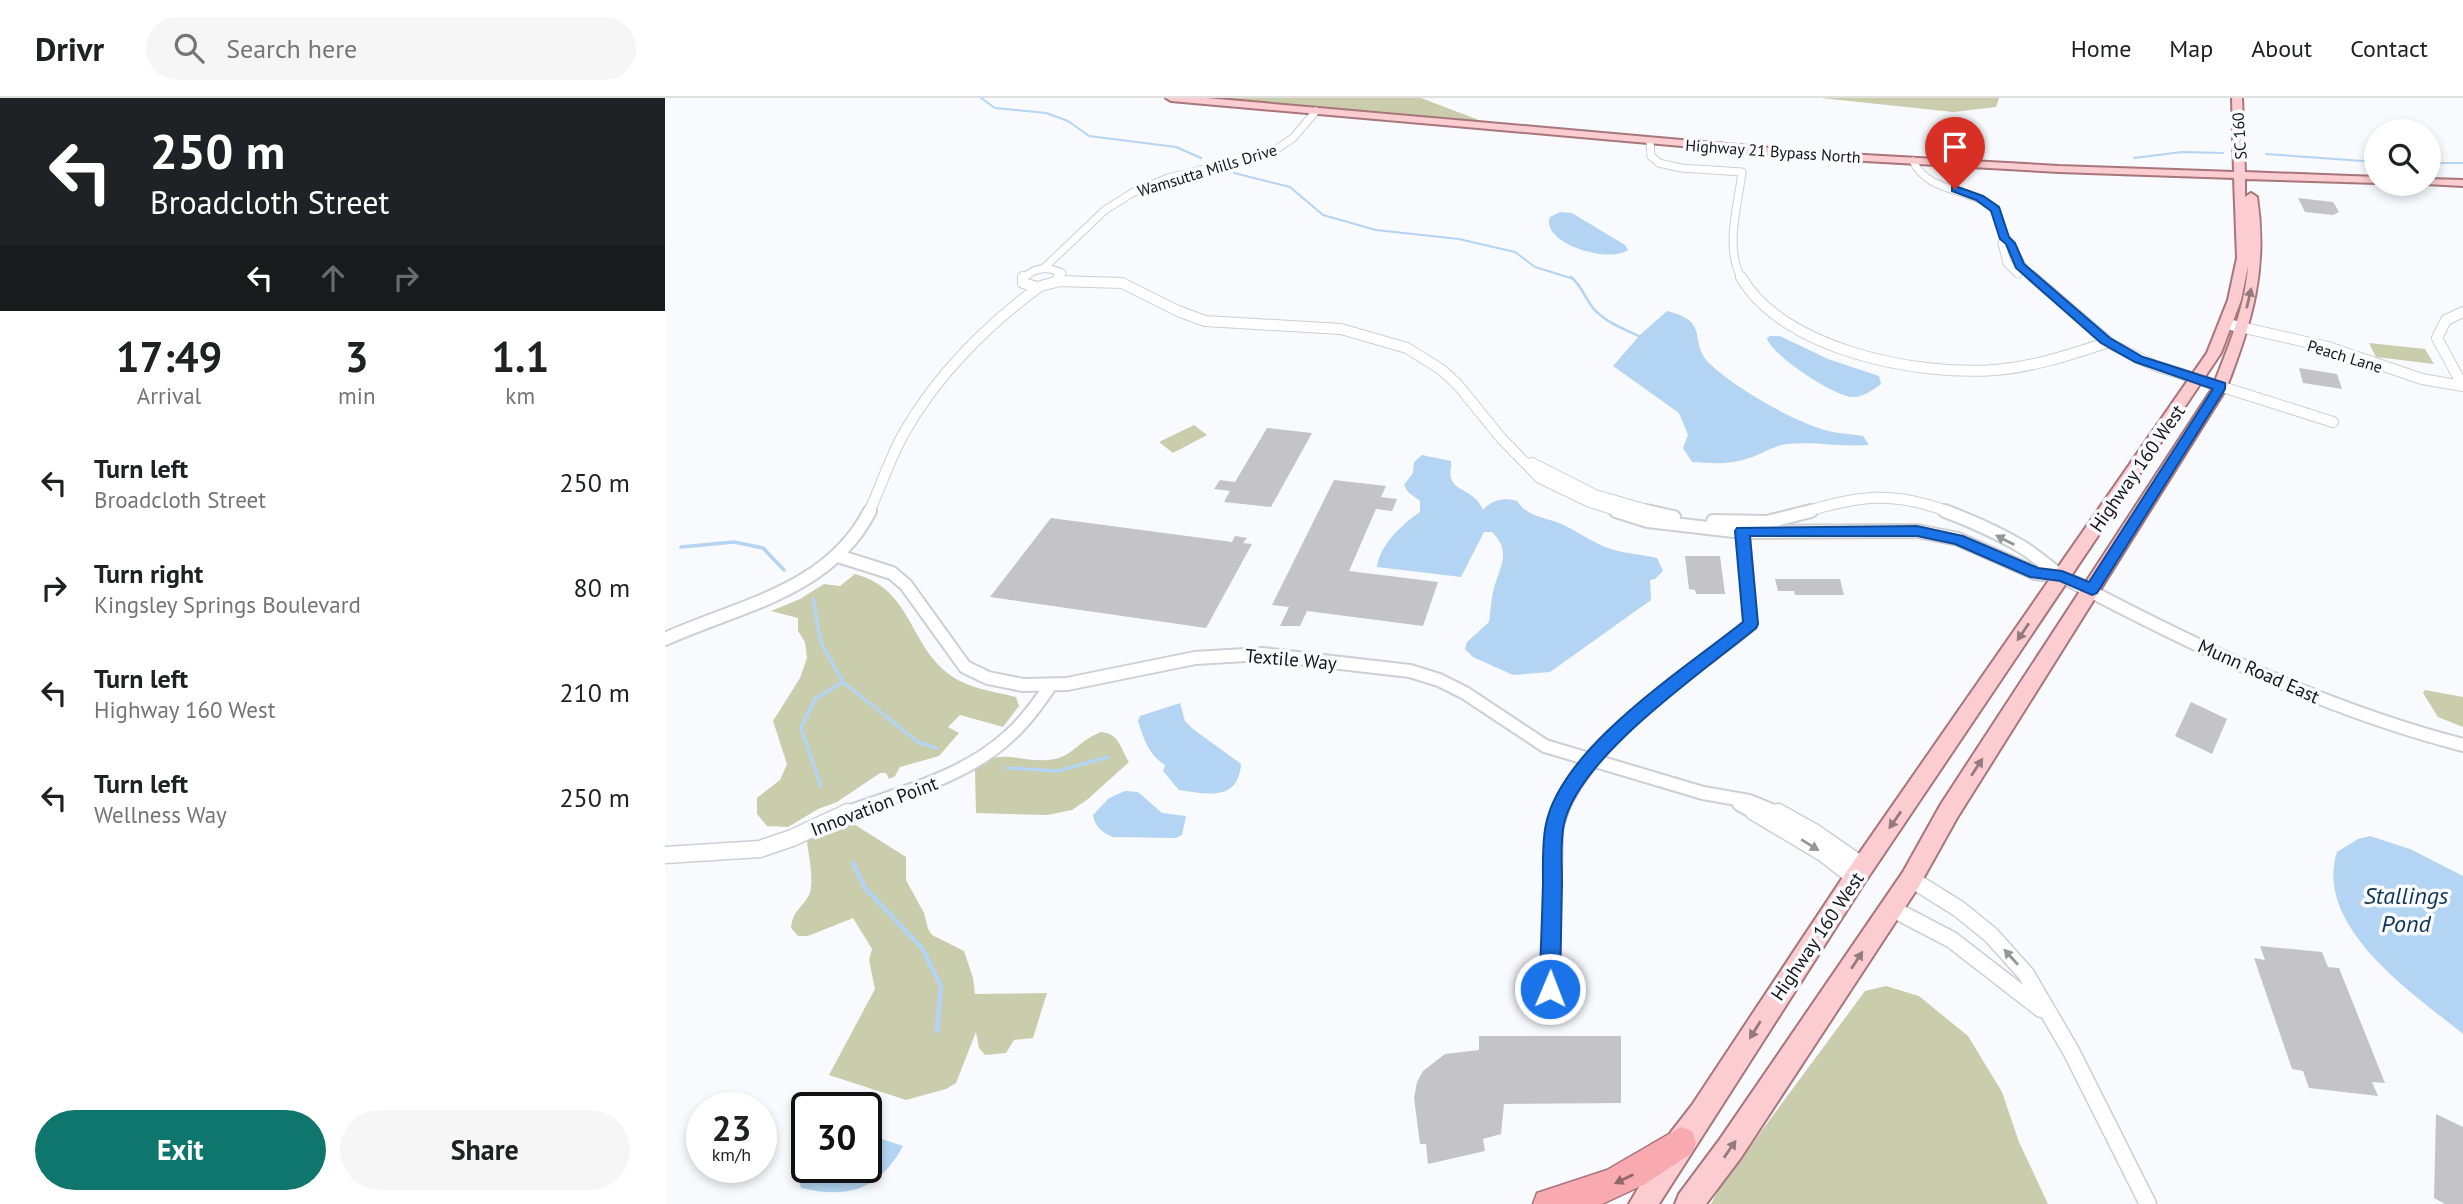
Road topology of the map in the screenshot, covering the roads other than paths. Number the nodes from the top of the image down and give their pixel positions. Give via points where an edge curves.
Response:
1 (1171, 98) edge
2 (2237, 98) edge
3 (1316, 111) junction
4 (1650, 142) junction
5 (1913, 161) junction
6 (2241, 175) junction
7 (2364, 180) edge
8 (2441, 182) edge
9 (2463, 183) edge
10 (2005, 239) joint
11 (1064, 253) junction
12 (1044, 268) junction
13 (1059, 275) junction
14 (1026, 285) junction
15 (1039, 287) junction
16 (1017, 303) junction
17 (2463, 313) edge
18 (2235, 326) junction
19 (2104, 344) junction
20 (2207, 385) junction
21 (2463, 386) edge
22 (2333, 424) dead end
23 (1742, 527) junction
24 (838, 556) junction
25 (2062, 576) junction
26 (2092, 590) junction
27 (665, 637) edge
28 (1050, 686) junction
29 (2463, 745) edge
30 (1593, 761) junction
31 (665, 855) edge
32 (1859, 872) junction
33 (1911, 879) junction
34 (1891, 908) junction
35 (1550, 989) dead end
36 (2047, 1014) junction
37 (1681, 1142) junction
38 (1548, 1204) edge
39 (1643, 1204) edge
40 (1689, 1204) edge
41 (2148, 1204) edge

1 - 3 main road, Highway 21 Bypass North
2 - 6 main road, SC 160 / SC 160
3 - 4 main road, Highway 21 Bypass North
3 - 11 street, Wamsutta Mills Drive via 1297,136 1279,149 1156,182 1130,194 1104,210
4 - 5 main road, Highway 21 Bypass North
4 - 19 street via 1653,159 1667,166 1742,173 1735,267 1756,298 1806,333 1886,360 1964,370 2037,364
5 - 6 main road, Highway 21 Bypass North
5 - 10 street via 1922,178 1988,202 1997,213
6 - 7 main road, Highway 21 Bypass North
6 - 18 main road, Highway 160 West / SC 160 via 2244,245
8 - 9 main road
10 - 19 street via 2002,248 2007,263
11 - 12 street, Wamsutta Mills Drive
11 - 13 street, Wamsutta Mills Drive
12 - 13 street
12 - 14 street, Wamsutta Mills Drive via 1023,277
13 - 15 street, Wamsutta Mills Drive
13 - 23 street via 1131,286 1205,321 1341,329 1407,348 1442,370 1529,469 1559,489 1609,509 1669,524
14 - 15 street, Wamsutta Mills Drive
14 - 16 street, Wamsutta Mills Drive
15 - 16 street, Wamsutta Mills Drive
16 - 24 street, Wamsutta Mills Drive via 918,410 862,527
17 - 21 street via 2451,314 2441,324 2437,338
18 - 20 main road, Highway 160 West / SC 160
18 - 20 main road, Highway 160 West / SC 160 via 2214,353
18 - 21 street, Peach Lane via 2328,348 2421,379
19 - 20 street via 2140,366
20 - 22 street
20 - 25 main road, Highway 160 West / SC 160
20 - 26 main road, Highway 160 West / SC 160
23 - 25 street via 1917,531 1958,540 2035,573
25 -> 23 street via 2045,561 2002,538 1954,514 1908,499 1872,496
23 - 30 street via 1751,624 1636,714
24 - 27 street via 788,587
24 - 28 street, Textile Way via 893,573 965,667 1003,682
25 - 26 street, Munn Road East
25 -> 32 main road, Highway 160 West / SC 160
26 - 29 street, Munn Road East via 2243,666 2312,695
33 -> 26 main road, Highway 160 West / SC 160 via 1949,811
28 - 30 street, Textile Way via 1228,654 1271,654 1409,671 1465,693 1545,746
28 - 31 street, Innovation Point via 1004,741 938,781 838,817 778,845
30 - 32 street, Textile Way via 1730,799
30 - 35 street via 1571,787 1555,825
32 -> 37 main road, Highway 160 West / SC 160
33 - 34 main road, Highway 160 West / SC 160
36 -> 33 street via 2026,974 1991,935
34 - 36 street via 1957,941
40 -> 34 main road, Highway 160 West / SC 160
36 - 41 street via 2071,1051
37 -> 38 highway via 1643,1170 1604,1190
37 - 39 main road, Highway 160 West / SC 160

